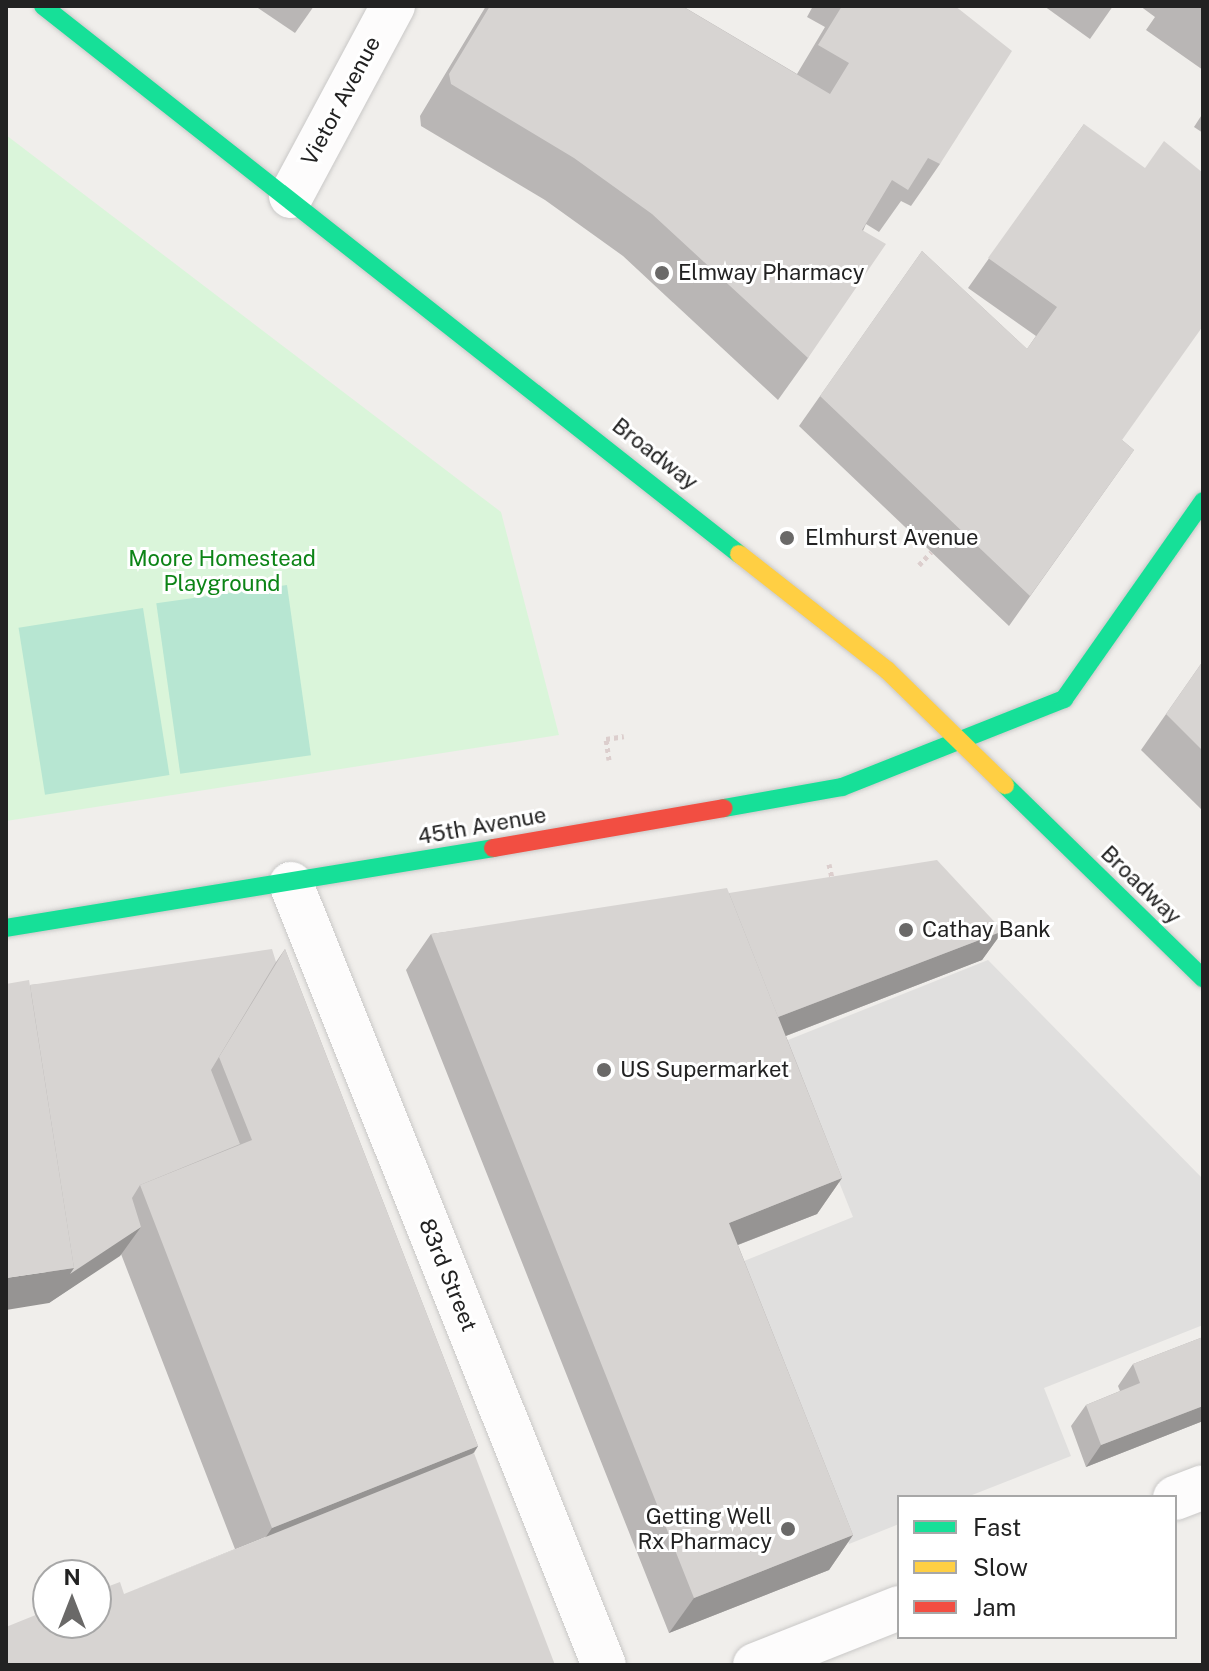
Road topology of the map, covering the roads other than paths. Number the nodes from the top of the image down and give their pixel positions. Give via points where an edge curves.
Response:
1 (43, 6) edge
2 (393, 6) edge
3 (291, 196) junction
4 (1203, 501) edge
5 (959, 741) junction
6 (291, 884) junction
7 (6, 928) edge
8 (1203, 978) edge
9 (1203, 1487) edge
10 (1177, 1497) edge
11 (897, 1609) edge
12 (604, 1665) edge
13 (755, 1665) edge

1 - 3 main road, Broadway
2 - 3 street, Vietor Avenue
3 - 5 main road, Broadway via 887,670
4 - 5 main road via 1064,699
5 - 6 main road, 45th Avenue via 842,787
5 - 8 main road, Broadway
6 - 7 main road, 45th Avenue
6 - 12 street, 83rd Street
9 - 10 street
11 - 13 street

